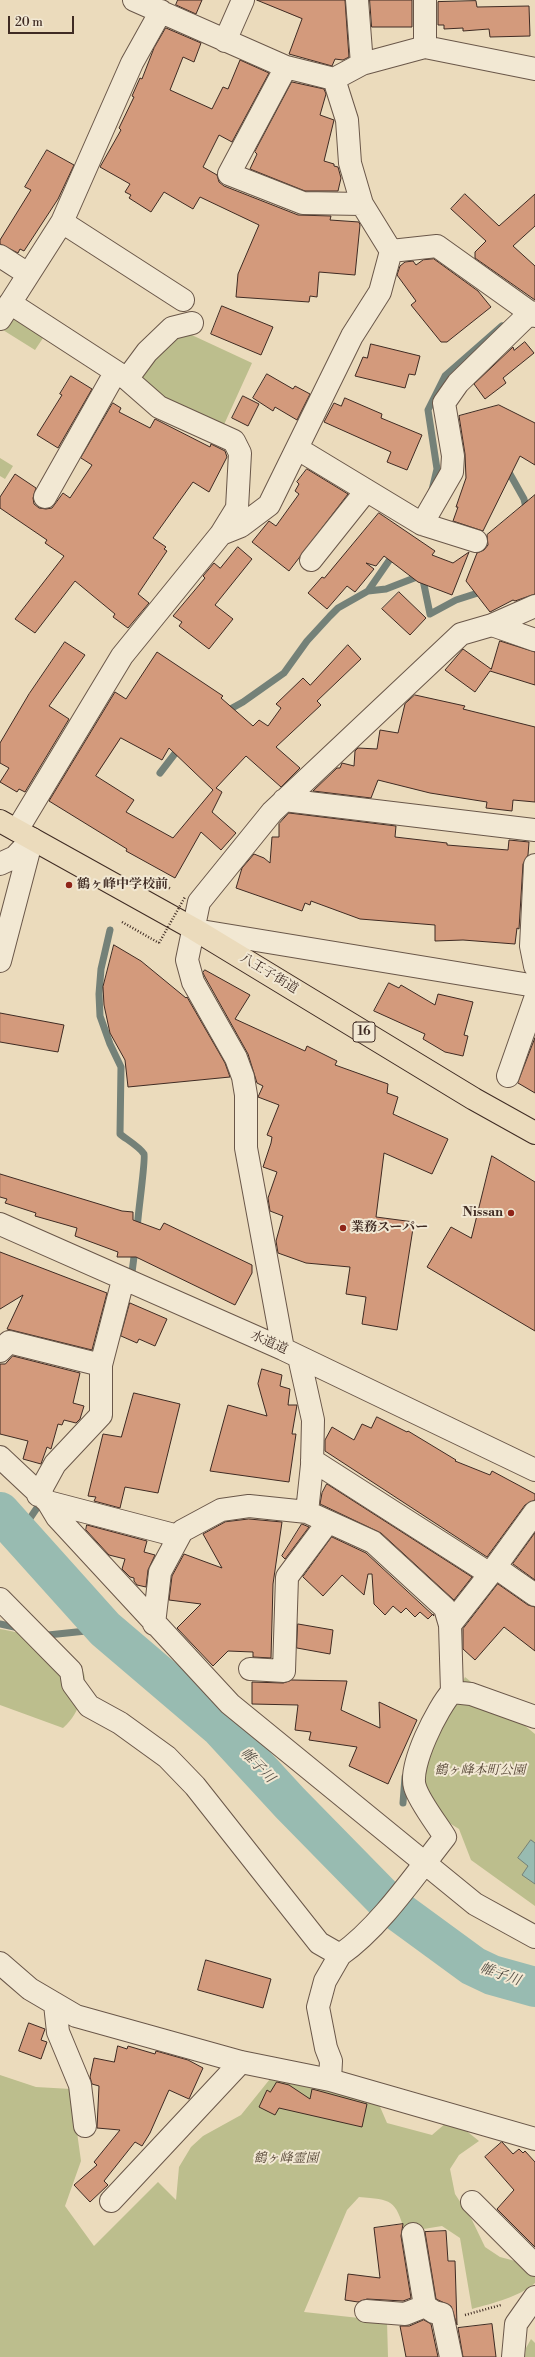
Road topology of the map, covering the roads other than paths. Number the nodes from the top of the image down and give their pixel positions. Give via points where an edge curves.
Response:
1 (134, 0) edge
2 (243, 0) edge
3 (357, 0) edge
4 (425, 0) edge
5 (161, 11) junction
6 (225, 41) junction
7 (426, 47) junction
8 (362, 64) junction
9 (286, 67) junction
10 (535, 69) edge
11 (334, 79) junction
12 (362, 204) junction
13 (62, 222) junction
14 (391, 251) junction
15 (0, 256) edge
16 (28, 274) junction
17 (183, 300) dead end
18 (5, 311) edge
19 (533, 314) edge
20 (192, 323) dead end
21 (121, 376) junction
22 (298, 449) junction
23 (366, 491) junction
24 (45, 497) dead end
25 (422, 524) junction
26 (221, 534) junction
27 (476, 541) dead end
28 (311, 560) dead end
29 (535, 606) edge
30 (492, 625) junction
31 (535, 640) edge
32 (284, 800) junction
33 (16, 830) edge
34 (535, 830) edge
35 (0, 864) edge
36 (535, 865) edge
37 (194, 930) junction
38 (0, 962) edge
39 (535, 966) edge
40 (535, 986) edge
41 (535, 999) edge
42 (508, 1076) dead end
43 (535, 1133) edge
44 (0, 1224) edge
45 (123, 1280) junction
46 (0, 1351) edge
47 (291, 1353) junction
48 (101, 1365) junction
49 (0, 1457) edge
50 (312, 1460) junction
51 (535, 1470) edge
52 (43, 1498) junction
53 (306, 1512) junction
54 (535, 1512) edge
55 (328, 1522) junction
56 (178, 1536) junction
57 (493, 1571) junction
58 (535, 1595) edge
59 (0, 1599) edge
60 (154, 1624) junction
61 (450, 1625) junction
62 (250, 1669) dead end
63 (451, 1684) junction
64 (535, 1717) edge
65 (425, 1863) junction
66 (535, 1937) edge
67 (348, 1950) junction
68 (0, 1963) edge
69 (55, 2004) junction
70 (241, 2062) junction
71 (330, 2080) junction
72 (85, 2126) dead end
73 (535, 2139) edge
74 (111, 2201) dead end
75 (472, 2202) dead end
76 (413, 2234) dead end
77 (535, 2265) edge
78 (535, 2297) edge
79 (434, 2310) junction
80 (366, 2311) dead end
81 (451, 2357) edge
82 (513, 2357) edge

1 - 5 street
2 - 6 street
3 - 8 street
4 - 7 street
5 - 6 street
5 - 13 street via 132,63
6 - 9 street
7 - 8 street
7 - 10 street
8 - 11 street
9 - 11 street
9 - 12 street via 229,174 303,203
11 - 12 street via 347,120 350,163
12 - 14 street
13 - 16 street
13 - 17 street
14 - 19 street via 437,246
14 - 22 street via 380,292 352,336
15 - 16 street
16 - 18 street
18 - 21 street
19 - 25 street via 458,383 444,403 453,456 452,472
20 - 21 street via 172,328
21 - 24 street
21 - 26 street via 159,407 234,441 240,453 237,508
22 - 23 street
22 - 26 street via 269,505 241,526
23 - 25 street
23 - 28 street
25 - 27 street
26 - 33 street via 122,656
29 - 30 street
30 - 31 street
30 - 32 street via 461,634
32 - 34 street
32 - 37 street via 199,902
33 - 35 street via 15,857
33 - 37 highway, 八王子街道 / 16
33 - 38 street
36 - 39 street via 531,946
37 - 40 street
37 - 43 highway, 八王子街道 / 16
37 - 47 street via 187,960 192,982 236,1058 243,1077 246,1095 246,1148
41 - 42 street
44 - 45 street, 水道道
45 - 47 street, 水道道
45 - 48 street
46 - 48 street via 9,1342
47 - 50 street via 313,1420
47 - 51 street, 水道道
48 - 52 street via 101,1415 55,1464
49 - 52 street
50 - 53 street
50 - 57 street
52 - 56 street
52 - 60 street via 57,1517
53 - 55 street
53 - 56 street via 249,1506 221,1510 182,1531
54 - 57 street
55 - 61 street via 373,1542 445,1608
55 - 62 street via 287,1577 284,1671
56 - 60 street via 160,1572
57 - 58 street
57 - 61 street
59 - 67 street via 71,1671 73,1684 89,1706 120,1723 167,1757 195,1786 319,1943
60 - 65 street via 230,1704
61 - 63 street
63 - 64 street
63 - 65 street via 416,1762 414,1786 445,1837
65 - 66 street via 475,1904
65 - 67 street via 411,1882
67 - 71 street via 325,1981 318,2007 331,2061
68 - 69 street via 30,1989
69 - 70 street via 76,2016
69 - 72 street via 58,2032 80,2085
70 - 71 street
70 - 74 street
71 - 73 street
75 - 77 street
76 - 79 street
78 - 82 street via 516,2324
79 - 80 street via 405,2314
79 - 81 street

